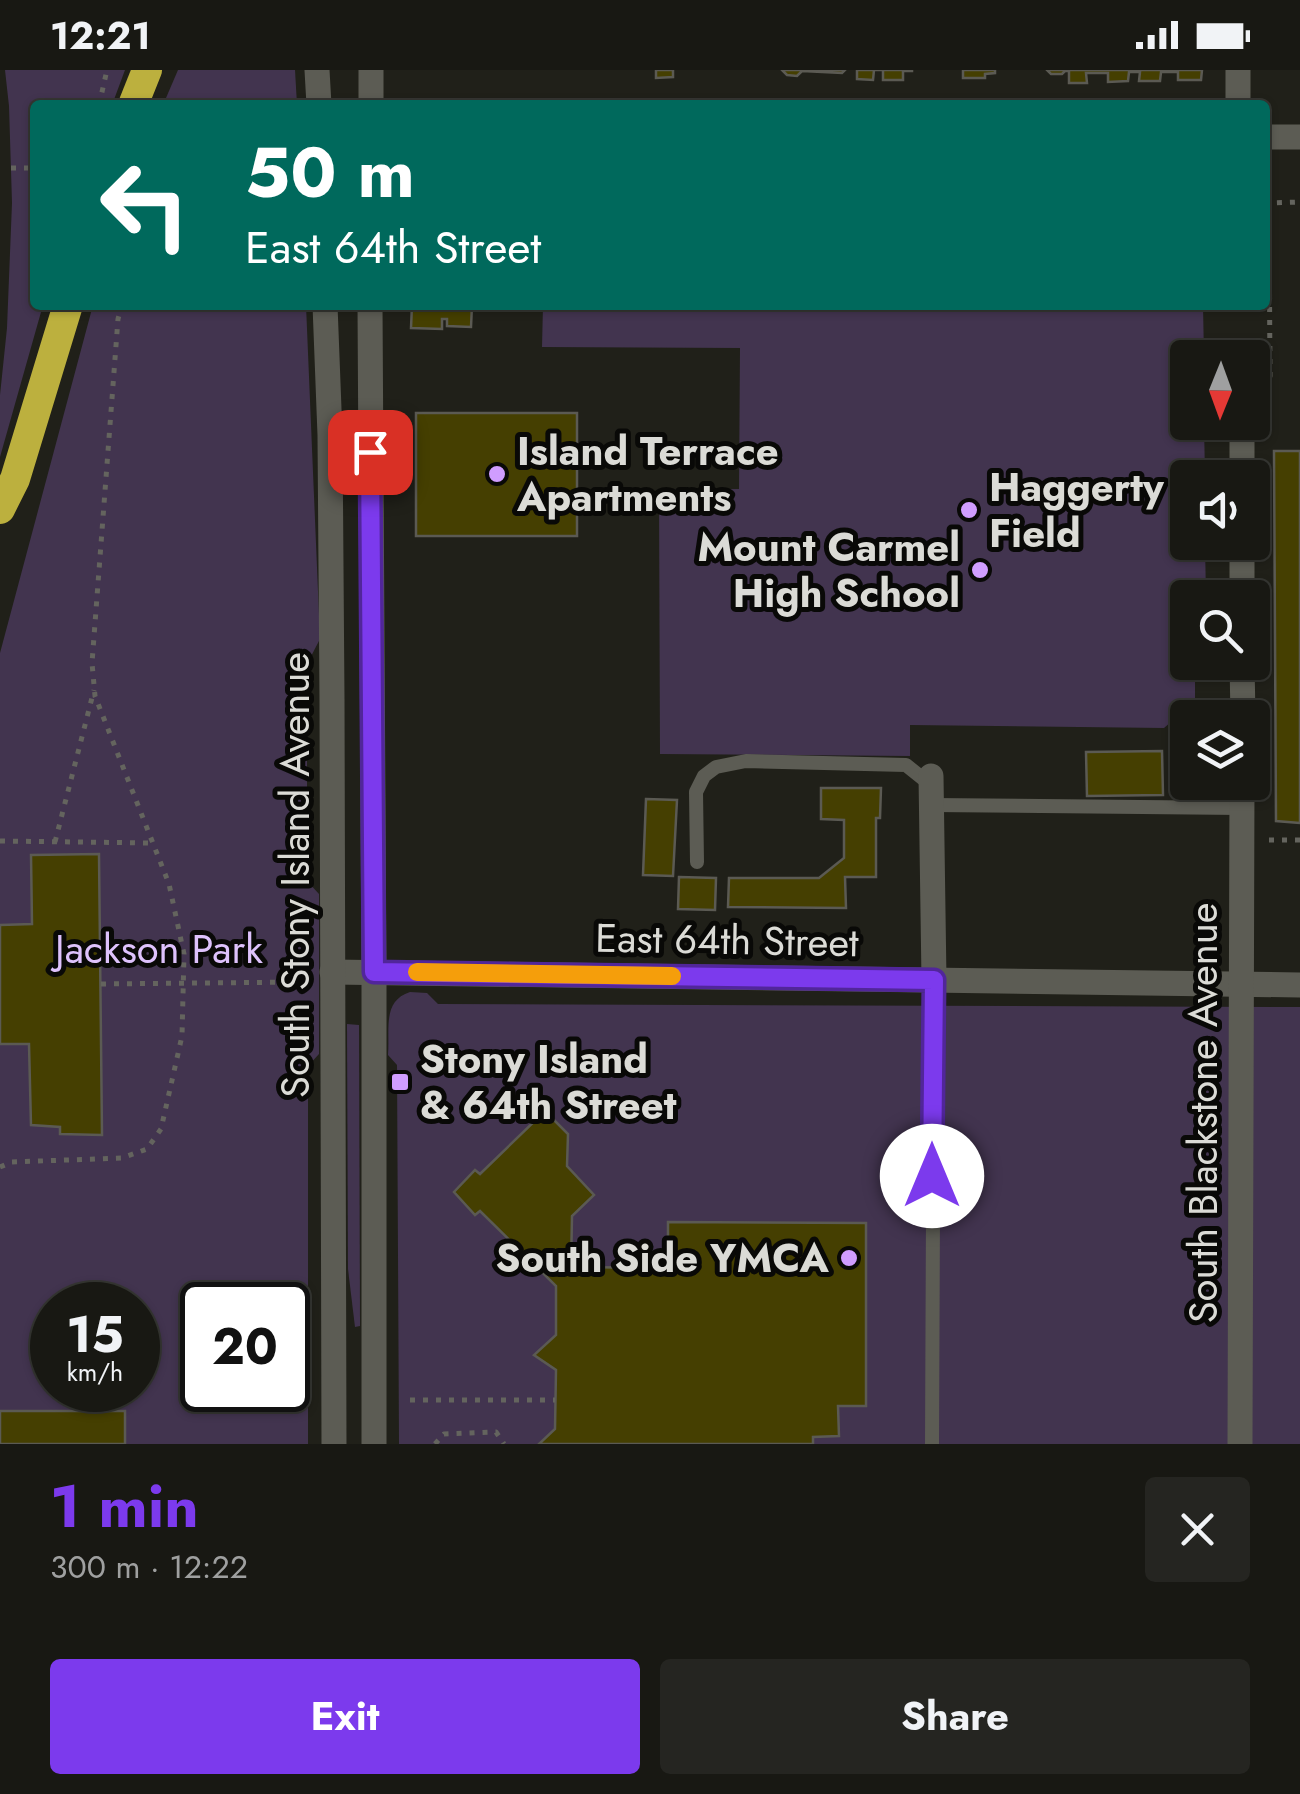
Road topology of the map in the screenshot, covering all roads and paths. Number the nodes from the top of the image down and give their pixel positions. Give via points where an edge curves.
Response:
1 (107, 70) edge
2 (147, 70) edge
3 (317, 70) edge
4 (371, 70) edge
5 (1238, 70) edge
6 (100, 100) edge
7 (135, 100) edge
8 (319, 100) edge
9 (371, 100) edge
10 (1238, 100) edge
11 (1270, 137) edge
12 (1300, 137) edge
13 (11, 168) dead end
14 (30, 168) edge
15 (1300, 202) edge
16 (67, 310) edge
17 (121, 310) edge
18 (326, 310) edge
19 (370, 310) edge
20 (1270, 340) edge
21 (0, 509) edge
22 (94, 687) junction
23 (932, 789) junction
24 (1170, 794) edge
25 (1242, 800) edge
26 (1270, 840) dead end
27 (1300, 840) edge
28 (0, 842) edge
29 (55, 842) junction
30 (152, 842) junction
31 (697, 862) dead end
32 (332, 972) junction
33 (374, 972) junction
34 (934, 980) junction
35 (303, 982) dead end
36 (184, 983) junction
37 (100, 984) dead end
38 (1241, 985) junction
39 (1300, 985) edge
40 (0, 1167) edge
41 (410, 1400) dead end
42 (555, 1400) dead end
43 (334, 1444) edge
44 (374, 1444) edge
45 (435, 1444) edge
46 (504, 1444) edge
47 (932, 1444) edge
48 (1240, 1444) edge

1 - 6 path
2 - 7 highway
3 - 8 main road
4 - 9 main road
5 - 10 main road
11 - 12 main road
13 - 14 path
15 - 20 path via 1270,203
16 - 21 highway via 16,479
17 - 22 path
18 - 32 main road, South Stony Island Avenue
19 - 33 main road, South Stony Island Avenue
22 - 29 path
22 - 30 path
23 - 24 lane
23 - 31 lane via 906,765 716,766 696,792
23 - 34 main road
25 - 38 main road, South Blackstone Avenue
26 - 27 path
28 - 29 path
29 - 30 path
30 - 36 path via 169,884
32 - 33 main road, East 64th Street
32 - 43 main road, South Stony Island Avenue
33 - 34 main road, East 64th Street
33 - 44 main road, South Stony Island Avenue
34 - 38 main road, East 64th Street
34 - 47 lane
35 - 36 path
36 - 37 path
36 - 40 path via 182,1036 160,1129 146,1149 122,1158
38 - 39 main road, East 64th Street
38 - 48 main road, South Blackstone Avenue
41 - 42 path
45 - 46 path via 444,1434 496,1432

